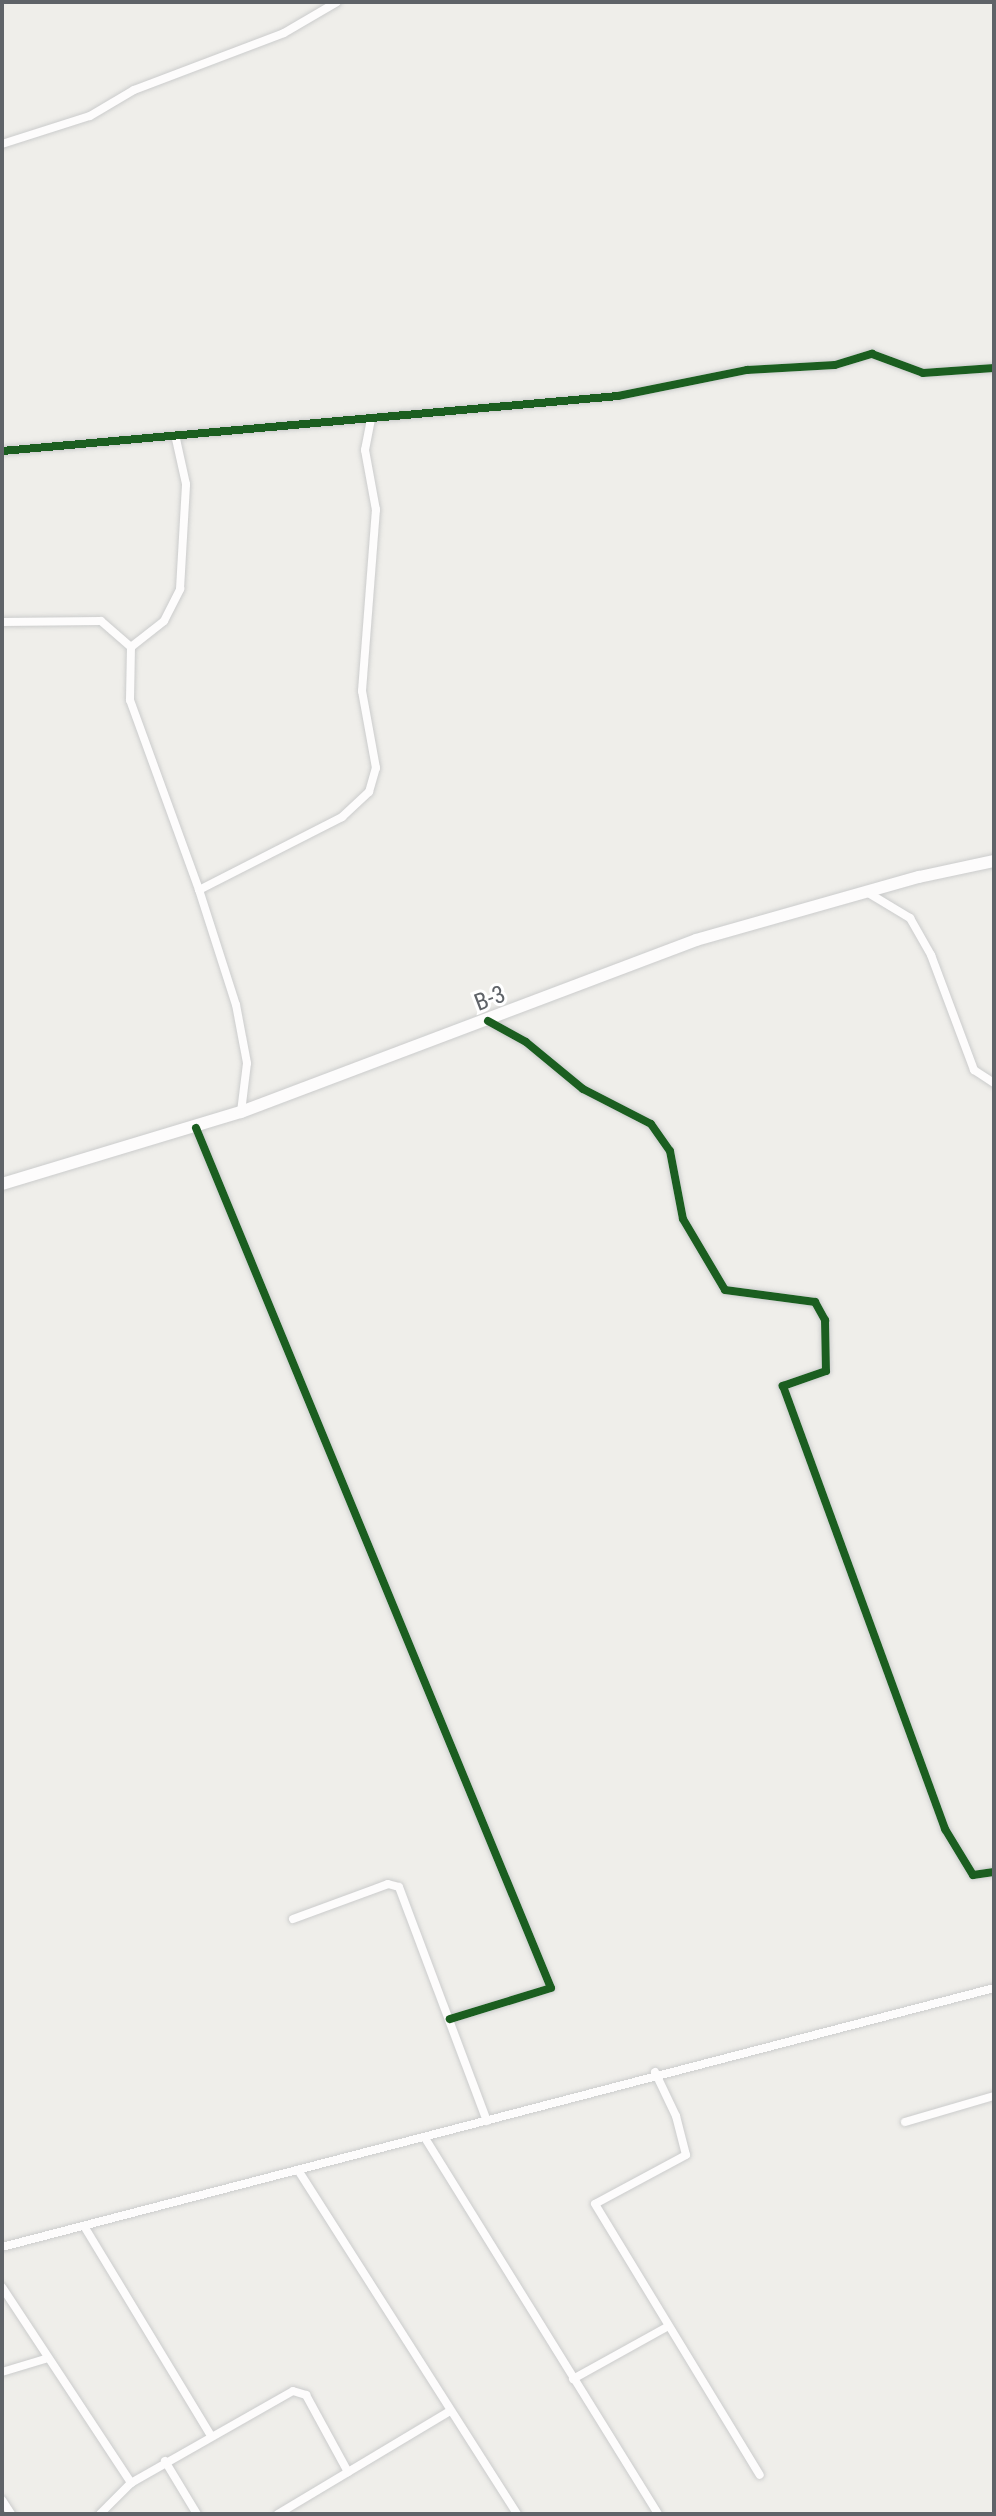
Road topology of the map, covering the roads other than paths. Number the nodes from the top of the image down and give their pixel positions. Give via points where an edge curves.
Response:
1 (337, 2) edge
2 (2, 144) edge
3 (994, 368) edge
4 (371, 418) junction
5 (176, 439) junction
6 (2, 451) edge
7 (2, 622) edge
8 (131, 647) junction
9 (994, 861) edge
10 (199, 890) junction
11 (870, 894) junction
12 (488, 1021) junction
13 (994, 1083) edge
14 (241, 1112) junction
15 (196, 1128) junction
16 (2, 1184) edge
17 (994, 1872) edge
18 (293, 1919) dead end
19 (994, 1988) edge
20 (450, 2019) junction
21 (655, 2072) junction
22 (994, 2096) edge
23 (487, 2121) junction
24 (905, 2122) dead end
25 (425, 2138) junction
26 (298, 2170) junction
27 (84, 2226) junction
28 (2, 2247) edge
29 (2, 2287) edge
30 (667, 2327) junction
31 (45, 2359) junction
32 (2, 2372) edge
33 (573, 2379) junction
34 (450, 2411) junction
35 (211, 2436) junction
36 (165, 2461) junction
37 (348, 2472) junction
38 (760, 2475) dead end
39 (131, 2483) junction
40 (2, 2500) edge
41 (11, 2514) edge
42 (100, 2514) edge
43 (197, 2514) edge
44 (278, 2514) edge
45 (517, 2514) edge
46 (658, 2514) edge

1 - 2 street via 284,33 134,90 90,116
3 - 4 street via 923,373 872,354 803,371 747,370 618,396
4 - 5 street
4 - 10 street via 365,450 376,510 362,691 376,768 369,792 342,817
5 - 6 street
5 - 8 street via 186,484 180,589 164,621
7 - 8 street via 101,621
8 - 10 street via 130,700
9 - 11 main road, B-3
10 - 14 street via 236,1005 247,1063
11 - 12 main road, B-3 via 696,940
11 - 13 street via 910,918 931,955 974,1070
12 - 14 main road, B-3
12 - 17 street via 526,1042 583,1089 651,1124 670,1151 683,1219 725,1290 815,1302 825,1320 826,1371 783,1386 945,1829 973,1875
14 - 15 main road, B-3
15 - 16 main road, B-3
15 - 20 street via 551,1988
18 - 20 street via 388,1884 399,1887
19 - 21 street
20 - 23 street
21 - 23 street
21 - 30 street via 676,2116 686,2155 595,2204
22 - 24 street
23 - 25 street
25 - 26 street
25 - 33 street
26 - 27 street
26 - 34 street
27 - 28 street
27 - 35 street
29 - 31 street
30 - 33 street
30 - 38 street
31 - 32 street
31 - 39 street
33 - 46 street
34 - 37 street
34 - 45 street
35 - 36 street
35 - 37 street via 301,2391
36 - 39 street
36 - 43 street
37 - 44 street
39 - 42 street
40 - 41 street

